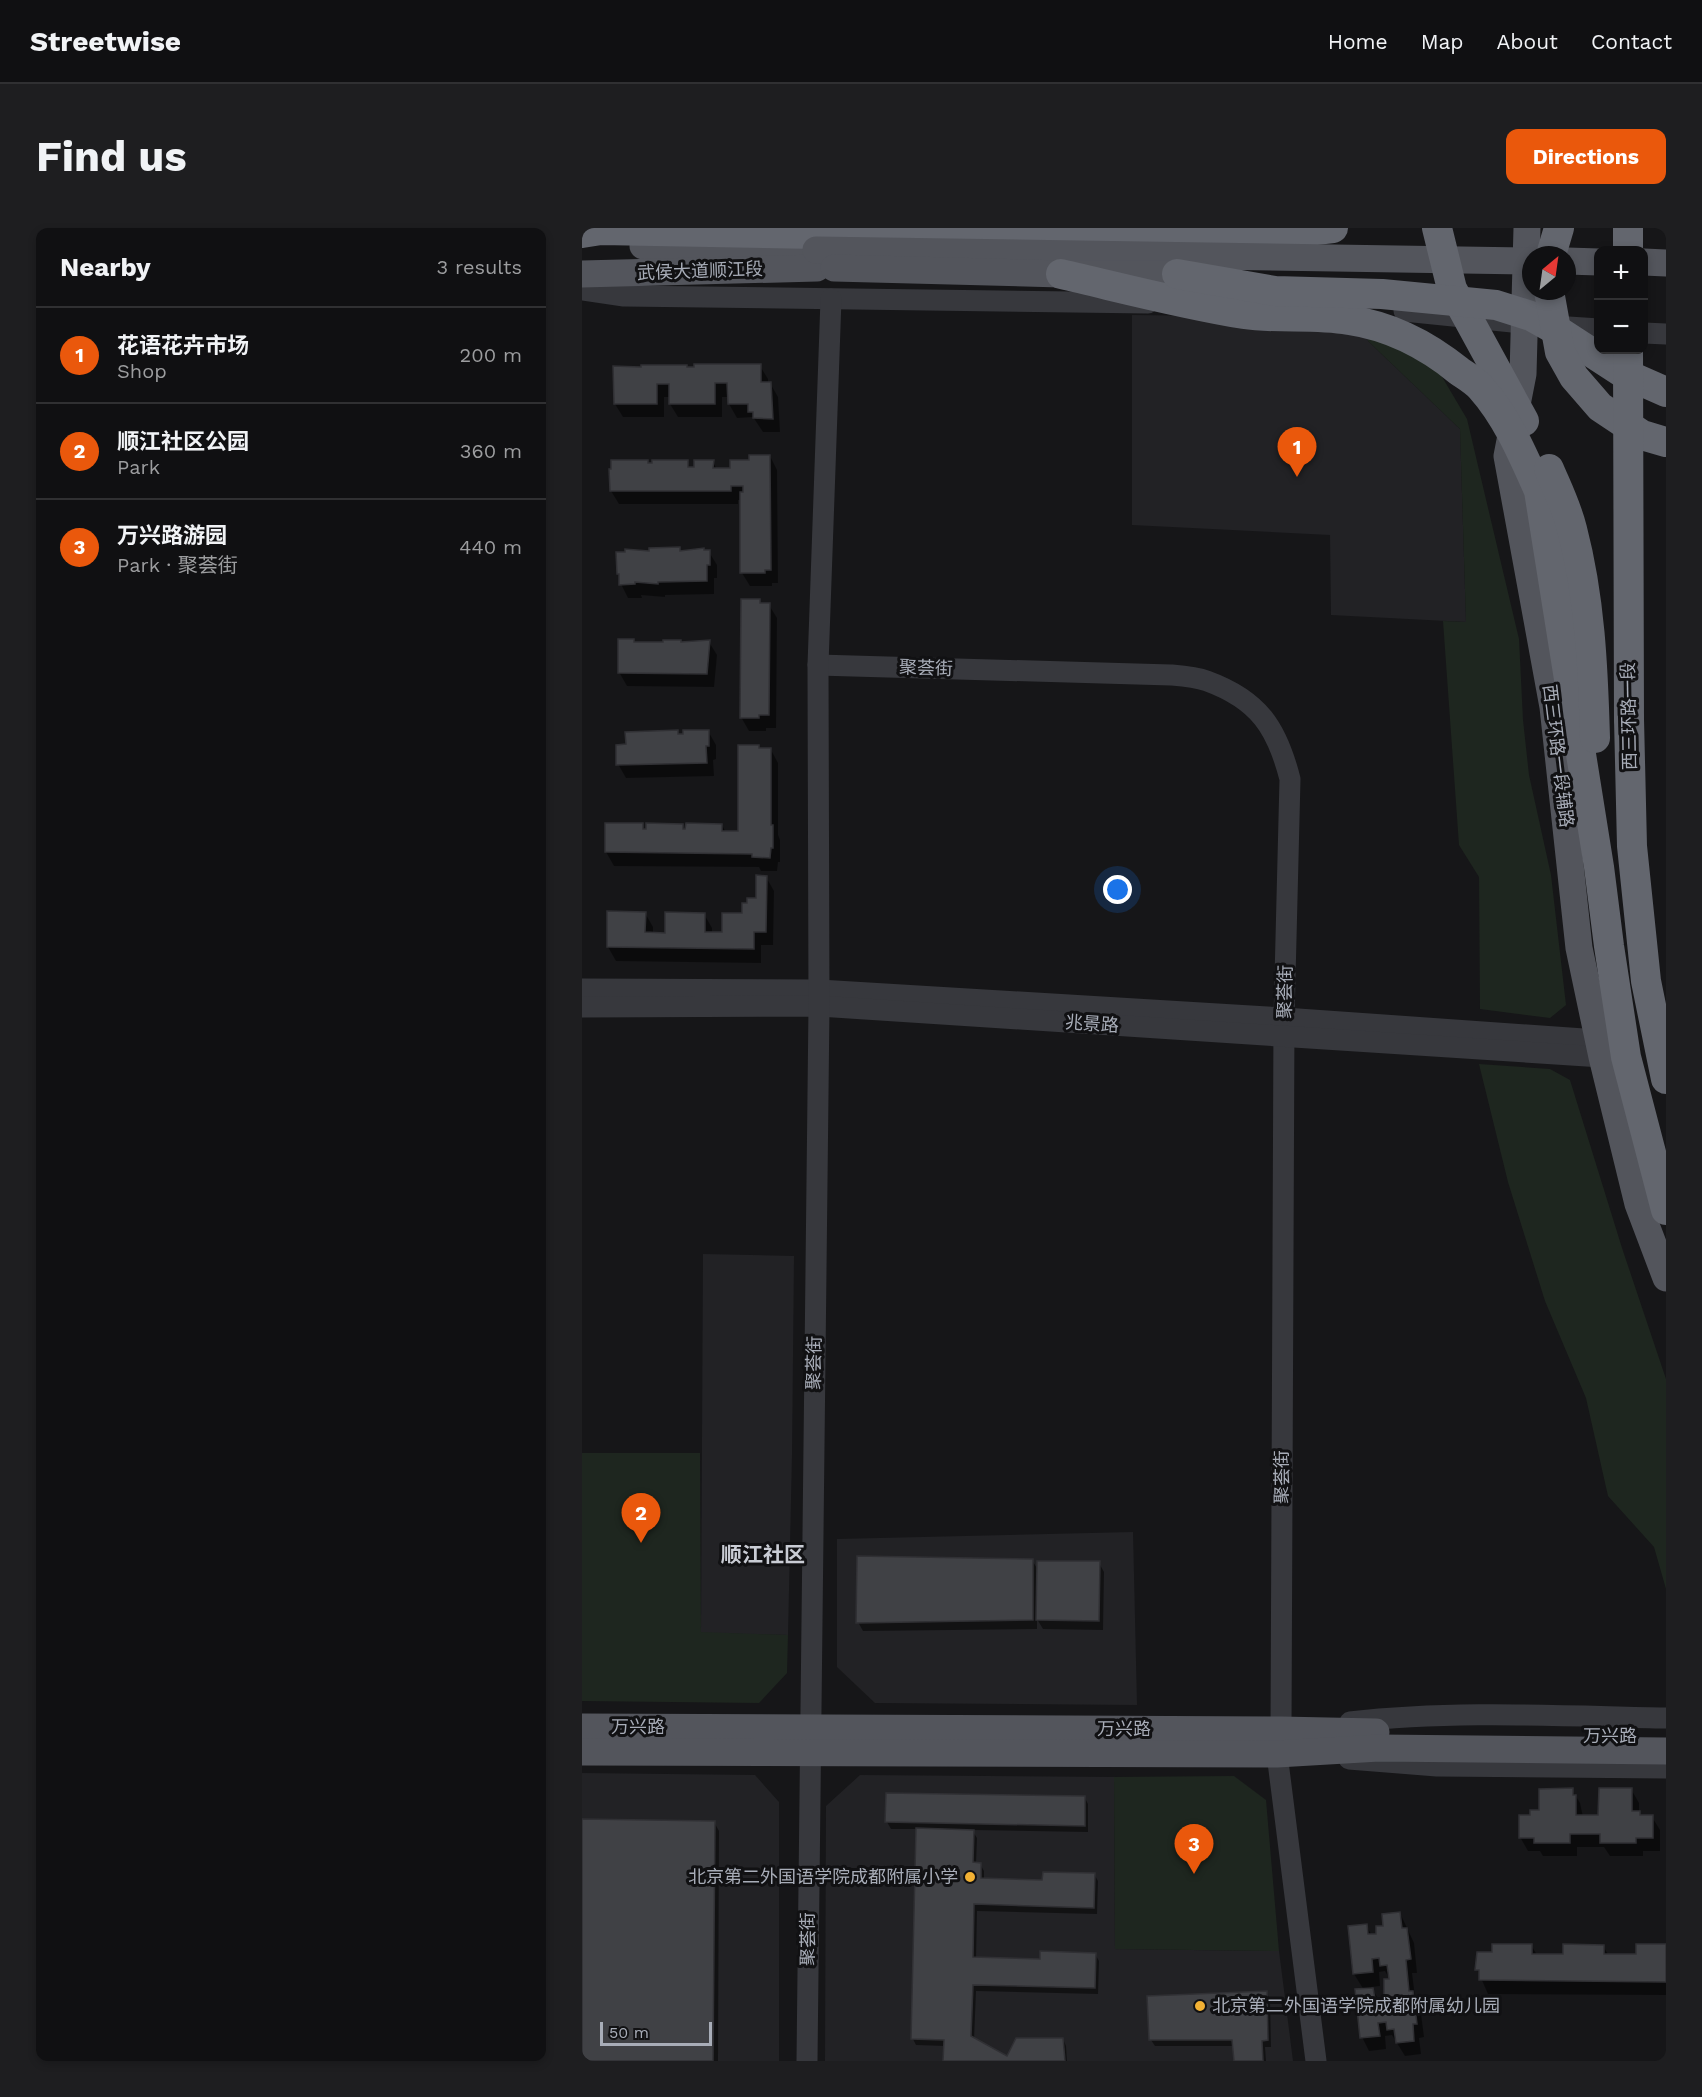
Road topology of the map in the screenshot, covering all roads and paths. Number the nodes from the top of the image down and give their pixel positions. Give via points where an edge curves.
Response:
1 (1333, 228) edge
2 (1437, 228) edge
3 (1527, 228) edge
4 (1559, 228) edge
5 (1628, 228) edge
6 (1281, 232) edge
7 (582, 233) edge
8 (582, 244) edge
9 (1554, 246) edge
10 (1628, 246) edge
11 (817, 250) junction
12 (1522, 261) edge
13 (1576, 261) edge
14 (1594, 262) edge
15 (1648, 262) edge
16 (1666, 262) edge
17 (582, 274) edge
18 (1061, 274) junction
19 (1177, 274) junction
20 (1522, 279) edge
21 (1576, 280) edge
22 (1594, 280) edge
23 (1648, 281) edge
24 (1666, 281) edge
25 (582, 290) edge
26 (831, 299) junction
27 (1551, 300) edge
28 (1360, 306) junction
29 (1524, 324) junction
30 (1594, 329) edge
31 (1648, 333) edge
32 (1666, 334) edge
33 (1628, 354) edge
34 (1666, 392) edge
35 (1666, 442) edge
36 (1507, 456) junction
37 (818, 665) junction
38 (1599, 867) junction
39 (582, 988) edge
40 (819, 998) junction
41 (582, 1007) edge
42 (1284, 1027) junction
43 (1600, 1049) junction
44 (1666, 1080) edge
45 (1666, 1210) edge
46 (1666, 1278) edge
47 (1666, 1718) edge
48 (582, 1727) edge
49 (1666, 1736) edge
50 (810, 1740) junction
51 (1279, 1742) junction
52 (1566, 1744) junction
53 (1666, 1751) edge
54 (582, 1752) edge
55 (1666, 1768) edge
56 (807, 2061) edge
57 (1316, 2061) edge

1 - 6 highway
2 - 38 highway, bridge via 1452,289 1547,465 1571,526 1585,584 1592,651
3 - 29 main road, 西三环路一段辅路
4 - 9 highway
5 - 10 highway
6 - 11 highway
7 - 11 highway via 602,230
8 - 11 main road, 武侯大道顺江段
11 - 12 main road, bridge
11 - 17 main road, 武侯大道顺江段
11 - 18 main road, bridge
13 - 14 main road
15 - 16 main road
18 - 19 main road, bridge
18 - 38 highway, bridge via 1246,314 1313,315 1382,327 1444,358 1480,387 1520,448 1539,491
19 - 20 main road, bridge
19 - 34 highway, bridge via 1275,291 1382,294 1496,305 1531,316 1623,373
21 - 22 main road
23 - 24 main road
25 - 26 street via 624,296
26 - 28 street
26 - 37 street, 聚荟街
27 - 35 highway, bridge via 1560,352 1574,377 1600,407 1642,435
28 - 29 street
28 - 36 main road via 1400,320 1431,344 1472,394
29 - 30 street
29 - 36 main road, 西三环路一段辅路 via 1523,374
31 - 32 street
33 - 44 highway, 西三环路一段, bridge via 1633,858 1646,981
36 - 43 main road, 西三环路一段辅路 via 1553,707 1580,948
37 - 40 street, 聚荟街
37 - 42 street, 聚荟街 via 1171,675 1206,680 1238,695 1267,720 1283,751 1290,779
38 - 45 highway, bridge via 1626,1056
39 - 40 street, 兆景路
40 - 41 street, 兆景路
40 - 42 street, 兆景路
40 - 50 street, 聚荟街
42 - 43 street, 兆景路
42 - 51 street, 聚荟街
43 - 46 main road, 西三环路一段辅路 via 1638,1204
47 - 51 street via 1382,1718
48 - 50 main road, 万兴路
49 - 52 main road, 万兴路
50 - 51 main road, 万兴路
50 - 54 main road
50 - 56 street, 聚荟街
51 - 52 main road, 万兴路
51 - 55 street via 1437,1766
51 - 57 street, 聚荟街
52 - 53 main road

